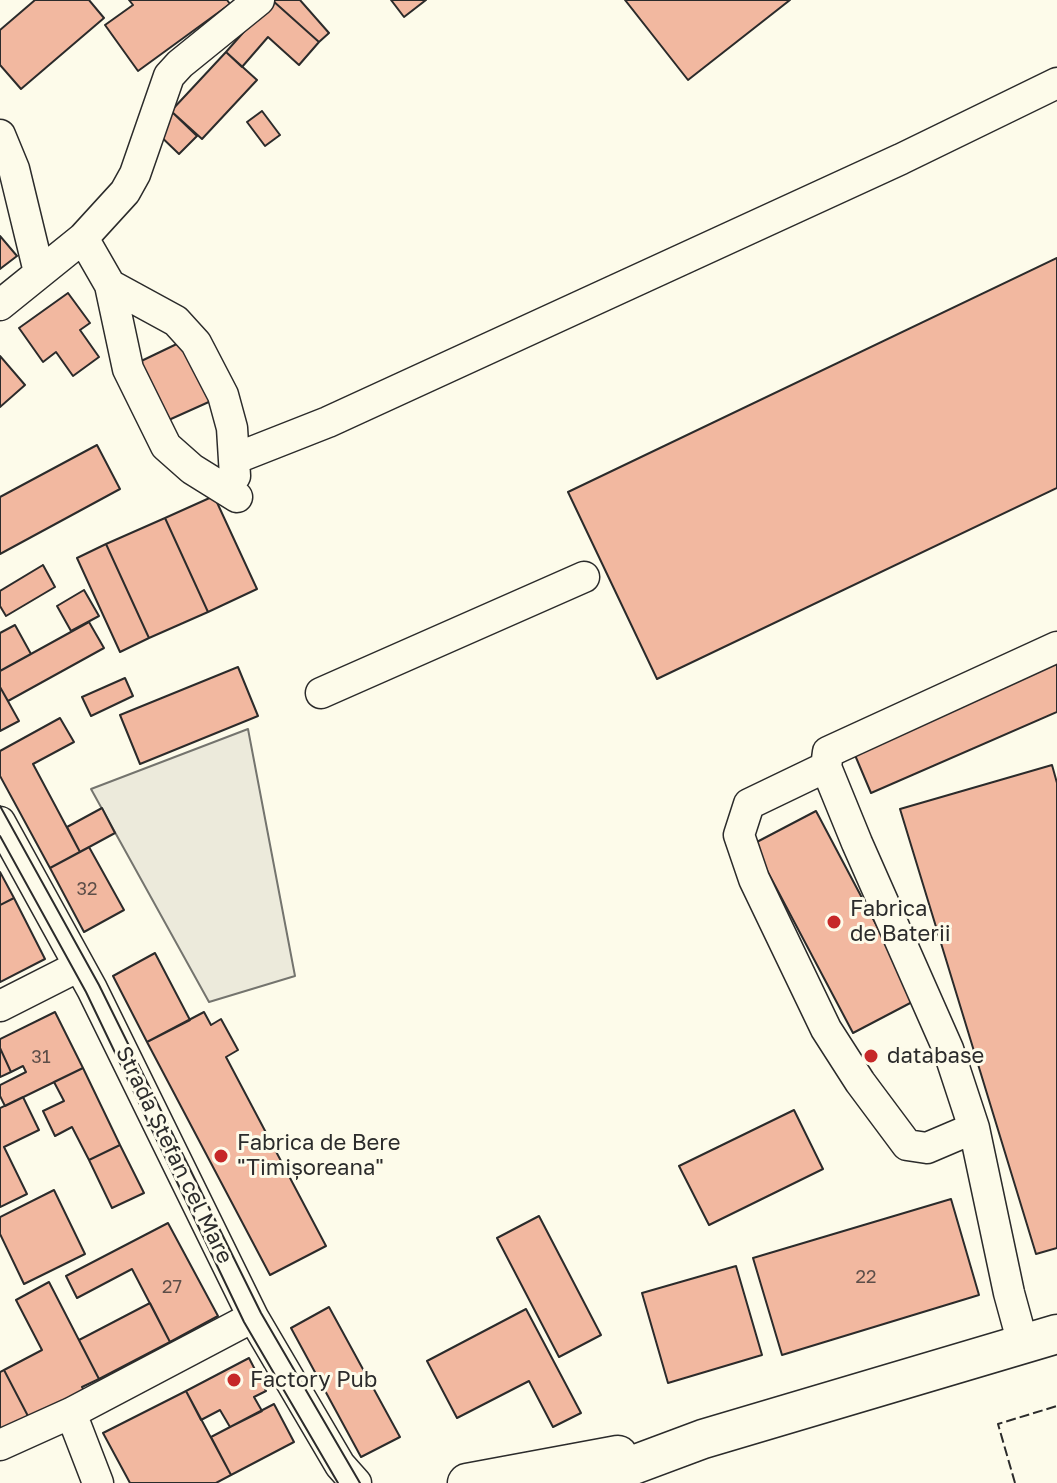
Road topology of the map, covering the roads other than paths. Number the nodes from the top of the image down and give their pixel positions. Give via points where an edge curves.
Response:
1 (252, 2) edge
2 (1057, 84) edge
3 (0, 135) edge
4 (83, 238) junction
5 (39, 272) junction
6 (110, 285) junction
7 (0, 305) edge
8 (234, 459) junction
9 (584, 577) dead end
10 (1057, 647) edge
11 (321, 693) dead end
12 (826, 767) junction
13 (0, 822) edge
14 (79, 966) junction
15 (0, 1006) edge
16 (974, 1128) junction
17 (253, 1317) junction
18 (1040, 1339) edge
19 (71, 1413) junction
20 (703, 1439) junction
21 (0, 1445) edge
22 (98, 1483) edge
23 (356, 1483) edge
24 (467, 1483) edge
25 (585, 1483) edge

1 - 4 street via 169,76 132,181
2 - 8 street via 328,422
3 - 5 street via 14,169
4 - 5 street
4 - 6 street
5 - 7 street
6 - 8 street via 176,321 196,343 223,395
6 - 8 street via 128,369 166,446 237,497
9 - 11 street
10 - 12 street via 828,752
12 - 16 street via 948,1049
12 - 16 street via 749,804 739,835 754,879 826,1029 907,1145 927,1148
13 - 14 street, Strada Ștefan cel Mare
14 - 15 street
14 - 17 street, Strada Ștefan cel Mare
16 - 18 street via 1009,1293
17 - 19 street
17 - 23 street, Strada Ștefan cel Mare via 340,1465
18 - 20 main road
19 - 21 street
19 - 22 street
20 - 24 main road
20 - 25 main road

